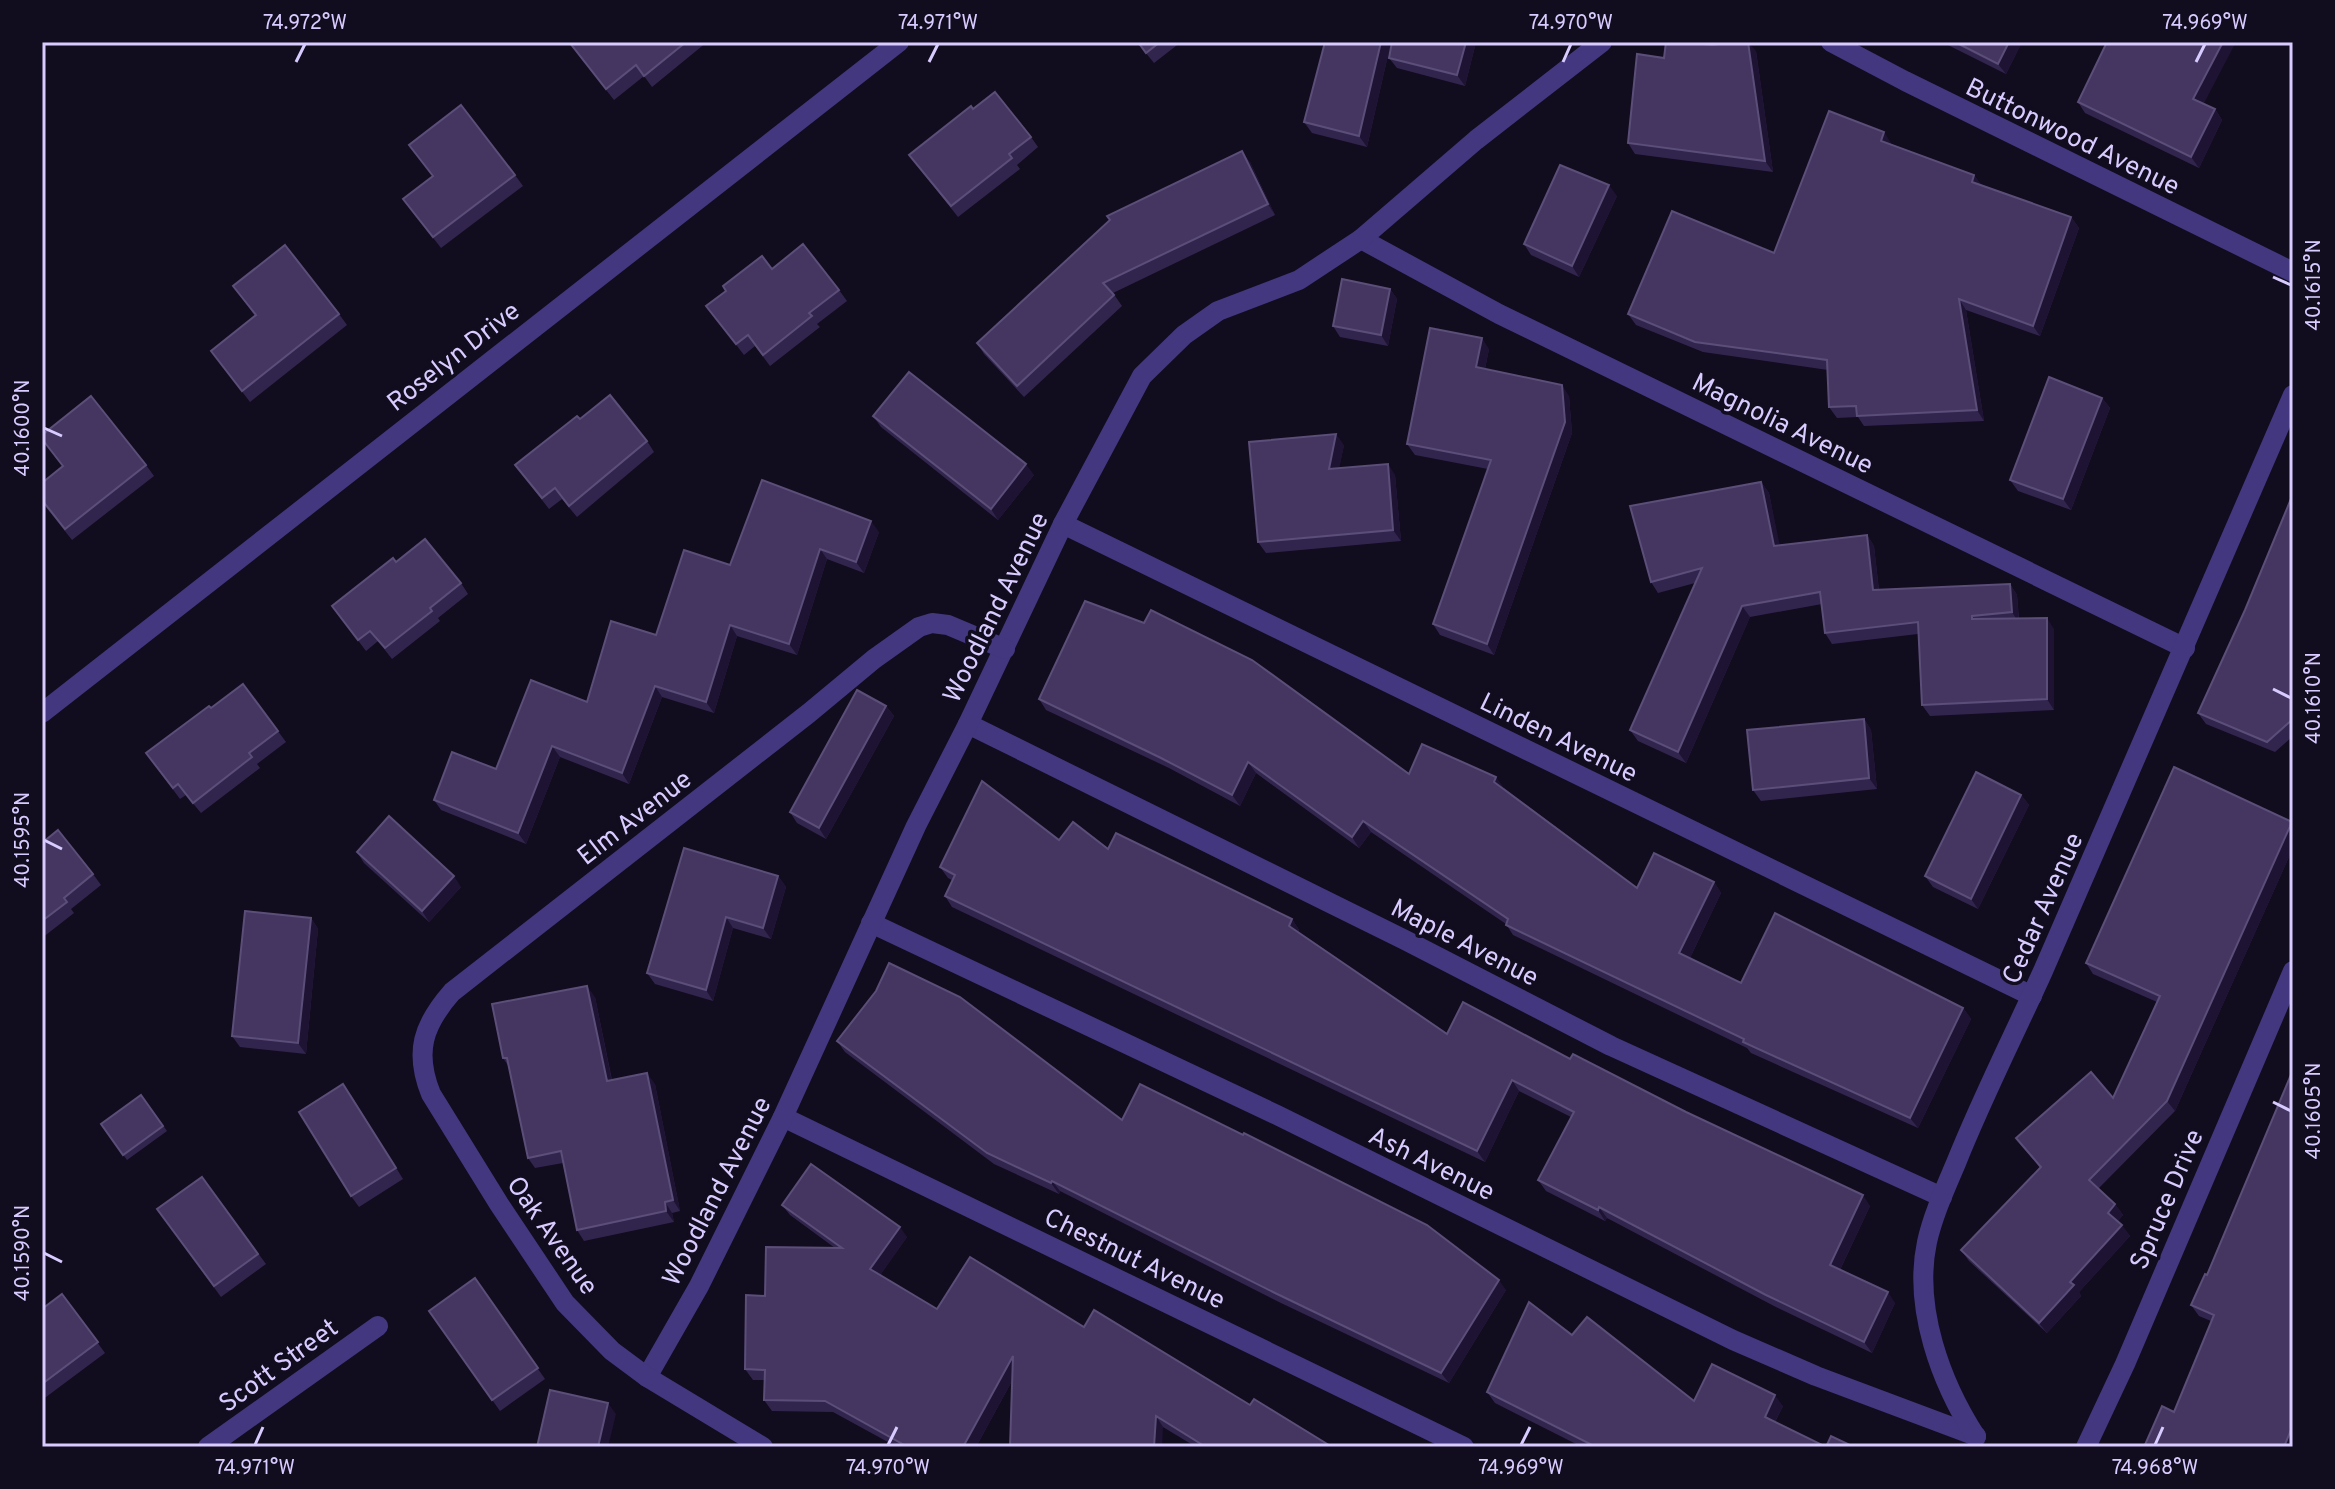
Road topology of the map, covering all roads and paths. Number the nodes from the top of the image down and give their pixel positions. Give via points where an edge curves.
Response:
1 (899, 42) edge
2 (1602, 42) edge
3 (1831, 42) edge
4 (1361, 239) junction
5 (2293, 272) edge
6 (2293, 395) edge
7 (1063, 524) junction
8 (2185, 648) junction
9 (1005, 649) junction
10 (42, 713) edge
11 (968, 724) junction
12 (871, 923) junction
13 (2293, 971) edge
14 (2032, 996) junction
15 (783, 1117) junction
16 (466, 1153) joint
17 (1942, 1197) junction
18 (378, 1326) dead end
19 (647, 1377) junction
20 (1979, 1441) edge
21 (208, 1447) edge
22 (763, 1447) edge
23 (1464, 1447) edge
24 (2086, 1447) edge

1 - 10 street, Roselyn Drive
2 - 4 street, Woodland Avenue
3 - 5 street, Buttonwood Avenue
4 - 7 street, Woodland Avenue via 1299,280 1218,311 1160,356 1142,376
4 - 8 street, Magnolia Avenue via 1499,314
6 - 8 street, Cedar Avenue
7 - 9 street, Woodland Avenue
7 - 14 street, Linden Avenue
8 - 14 street, Cedar Avenue
9 - 11 street, Woodland Avenue
9 - 16 street, Elm Avenue via 948,625 919,627 452,992 429,1024 422,1047 423,1076
11 - 12 street, Woodland Avenue
11 - 17 street, Maple Avenue via 1611,1046
12 - 15 street, Woodland Avenue
12 - 20 street, Ash Avenue via 1733,1340
13 - 24 street, Spruce Drive
14 - 17 street, Cedar Avenue
15 - 19 street, Woodland Avenue
15 - 23 street, Chestnut Avenue
16 - 19 street, Oak Avenue via 565,1303 612,1351
17 - 20 street, Cedar Avenue via 1927,1243 1926,1309 1939,1362
18 - 21 street, Scott Street
19 - 22 street, Oak Avenue

